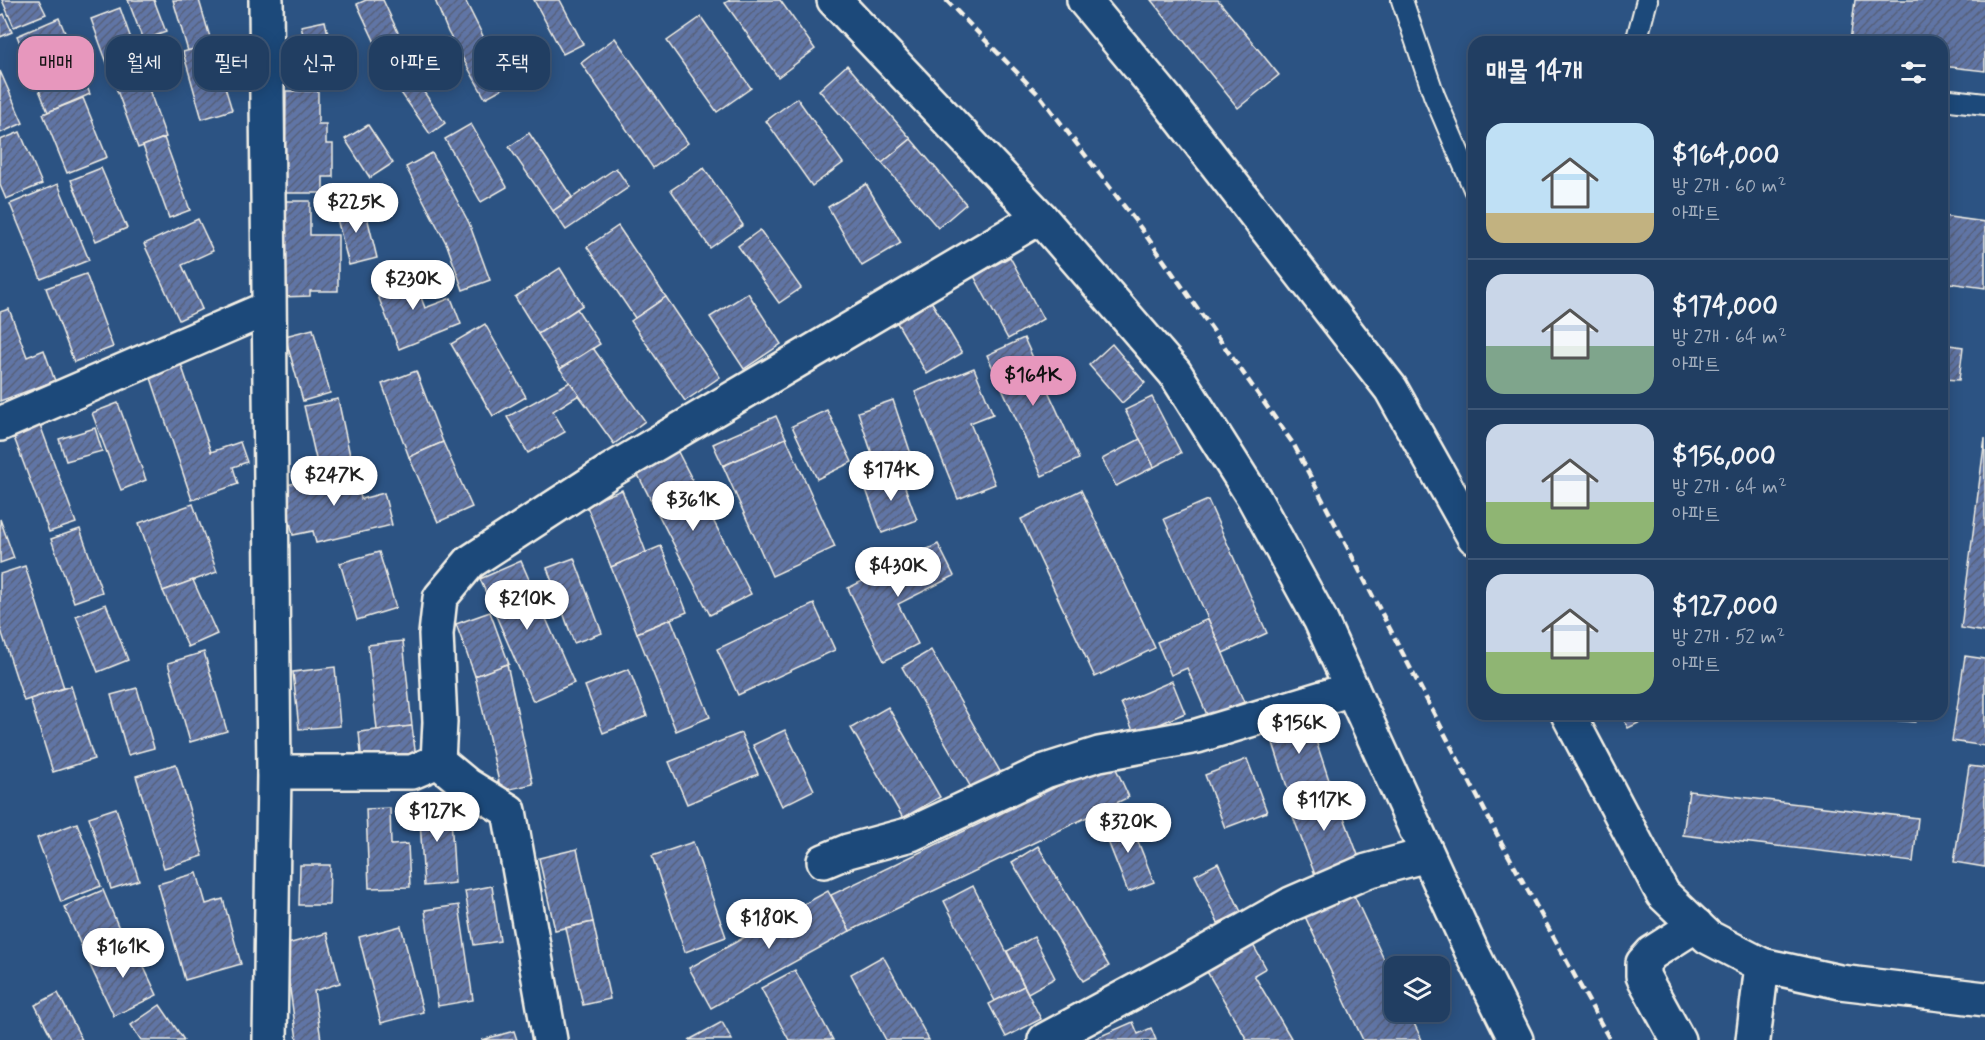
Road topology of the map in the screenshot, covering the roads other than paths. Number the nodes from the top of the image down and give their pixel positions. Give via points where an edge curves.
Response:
1 (266, 0) edge
2 (834, 0) edge
3 (1084, 0) edge
4 (1402, 0) edge
5 (1647, 0) edge
6 (1638, 36) edge
7 (1948, 100) edge
8 (1985, 104) edge
9 (1468, 175) edge
10 (1040, 217) junction
11 (268, 308) junction
12 (0, 424) edge
13 (1468, 526) edge
14 (1352, 688) junction
15 (1571, 720) edge
16 (438, 761) junction
17 (274, 772) junction
18 (1427, 855) junction
19 (824, 861) dead end
20 (1696, 925) junction
21 (1762, 965) junction
22 (1985, 999) edge
23 (270, 1040) edge
24 (550, 1040) edge
25 (1045, 1040) edge
26 (1516, 1040) edge
27 (1678, 1040) edge
28 (1753, 1040) edge

1 - 11 street
2 - 10 street
3 - 13 street via 1166,99 1391,389
4 - 9 lane via 1434,95
5 - 6 lane
7 - 8 lane
10 - 14 street via 1175,373 1254,498 1320,619
10 - 16 street via 610,471 470,562 440,598 436,634
11 - 12 street
11 - 17 street
14 - 18 street
14 - 19 street via 1197,736 1099,753 1045,771 911,834
15 - 20 street via 1663,894
16 - 17 street via 412,772
16 - 24 street via 508,811
17 - 23 street
18 - 25 street via 1367,871 1291,904
18 - 26 street
20 - 21 street via 1708,937
20 - 27 street via 1643,963 1643,976
21 - 22 street via 1840,982
21 - 28 street

